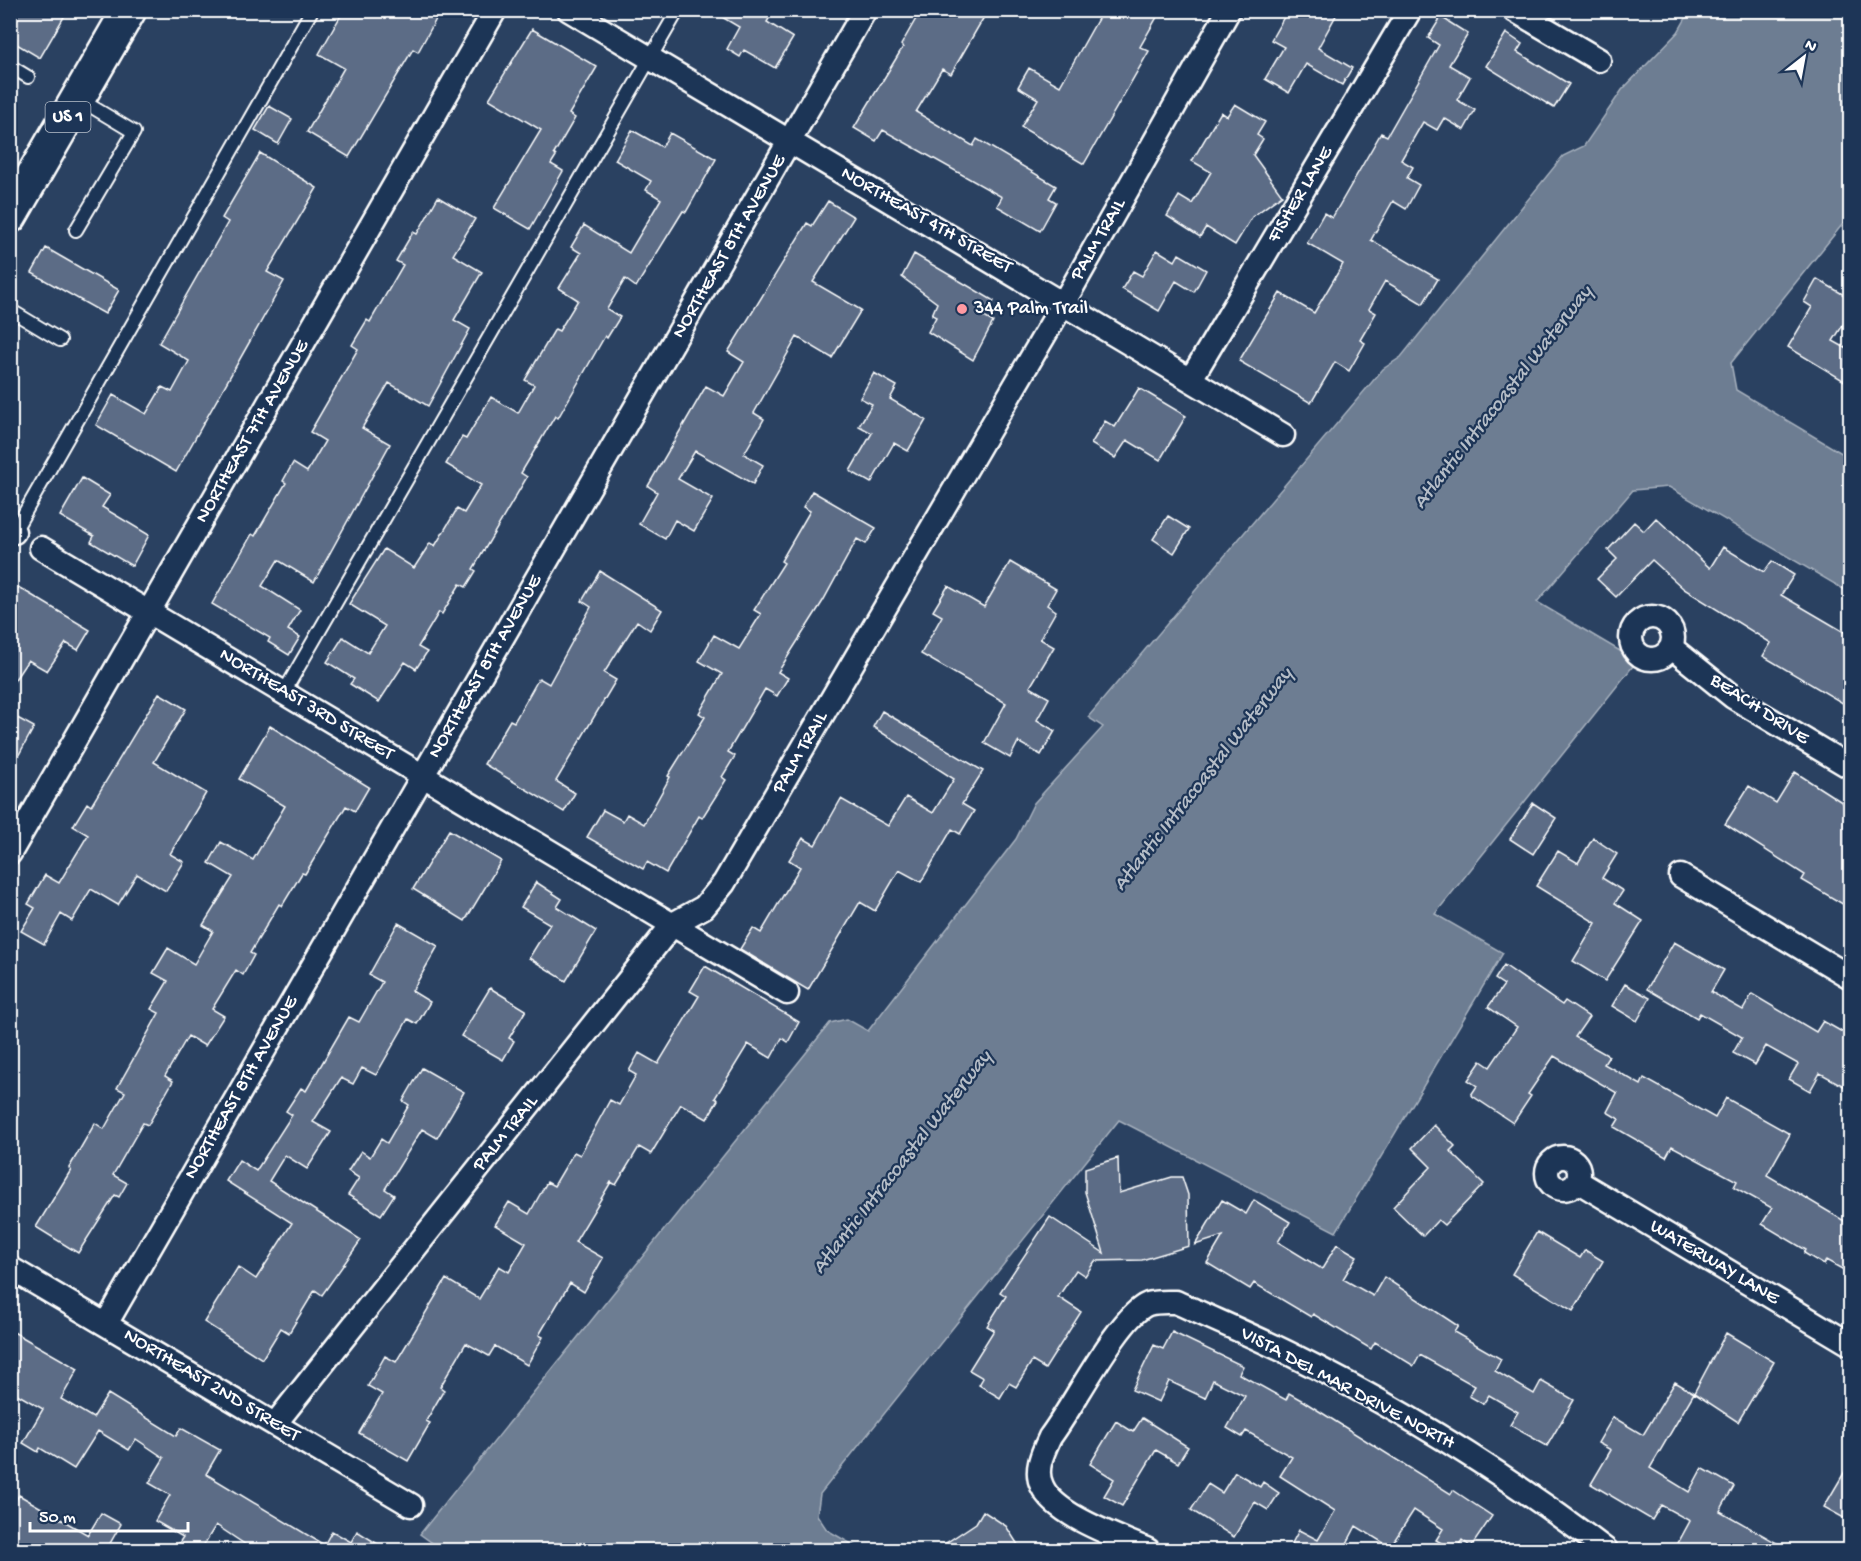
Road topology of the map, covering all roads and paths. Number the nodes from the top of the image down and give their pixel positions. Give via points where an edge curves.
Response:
1 (129, 10) edge
2 (312, 10) edge
3 (495, 10) edge
4 (568, 10) edge
5 (678, 10) edge
6 (865, 10) edge
7 (1229, 10) edge
8 (1410, 10) edge
9 (1514, 10) edge
10 (650, 59) junction
11 (1599, 60) dead end
12 (10, 66) edge
13 (28, 77) dead end
14 (78, 99) junction
15 (791, 142) junction
16 (10, 216) edge
17 (76, 230) dead end
18 (1064, 302) junction
19 (10, 310) edge
20 (60, 340) dead end
21 (1191, 379) junction
22 (1283, 435) dead end
23 (12, 533) edge
24 (42, 548) dead end
25 (149, 611) junction
26 (1672, 648) dead end
27 (284, 692) junction
28 (1851, 767) edge
29 (423, 775) junction
30 (10, 853) edge
31 (1681, 876) dead end
32 (673, 924) junction
33 (1851, 976) edge
34 (787, 993) dead end
35 (1577, 1181) dead end
36 (10, 1268) edge
37 (106, 1324) junction
38 (1851, 1344) edge
39 (275, 1424) junction
40 (411, 1505) dead end
41 (1148, 1551) edge
42 (1606, 1551) edge

1 - 14 main road, US 1
2 - 23 lane
3 - 25 street, NORTHEAST 7TH AVENUE
4 - 10 street, NORTHEAST 4TH STREET
5 - 10 lane
6 - 15 street, NORTHEAST 8TH AVENUE
7 - 18 street, PALM TRAIL
8 - 21 street, FISHER LANE
9 - 11 street
10 - 15 street, NORTHEAST 4TH STREET
10 - 27 lane
12 - 13 lane
14 - 16 main road, US 1
14 - 17 lane via 134,132
15 - 18 street, NORTHEAST 4TH STREET
15 - 29 street, NORTHEAST 8TH AVENUE
18 - 21 street, NORTHEAST 4TH STREET
18 - 32 street, PALM TRAIL via 724,883 704,907
19 - 20 lane
21 - 22 street, NORTHEAST 4TH STREET
24 - 25 street, NORTHEAST 3RD STREET
25 - 27 street, NORTHEAST 3RD STREET
25 - 30 street, NORTHEAST 7TH AVENUE
26 - 28 street, BEACH DRIVE via 1732,697
27 - 29 street, NORTHEAST 3RD STREET
29 - 32 street, NORTHEAST 3RD STREET
29 - 37 street, NORTHEAST 8TH AVENUE
31 - 33 street
32 - 34 street, NORTHEAST 3RD STREET
32 - 39 street, PALM TRAIL
35 - 38 street, WATERWAY LANE
36 - 37 street, NORTHEAST 2ND STREET
37 - 39 street, NORTHEAST 2ND STREET
39 - 40 street, NORTHEAST 2ND STREET
41 - 42 street, VISTA DEL MAR DRIVE NORTH via 1067,1512 1042,1486 1039,1473 1047,1444 1125,1323 1147,1304 1176,1302 1288,1353 1395,1410 1481,1462

